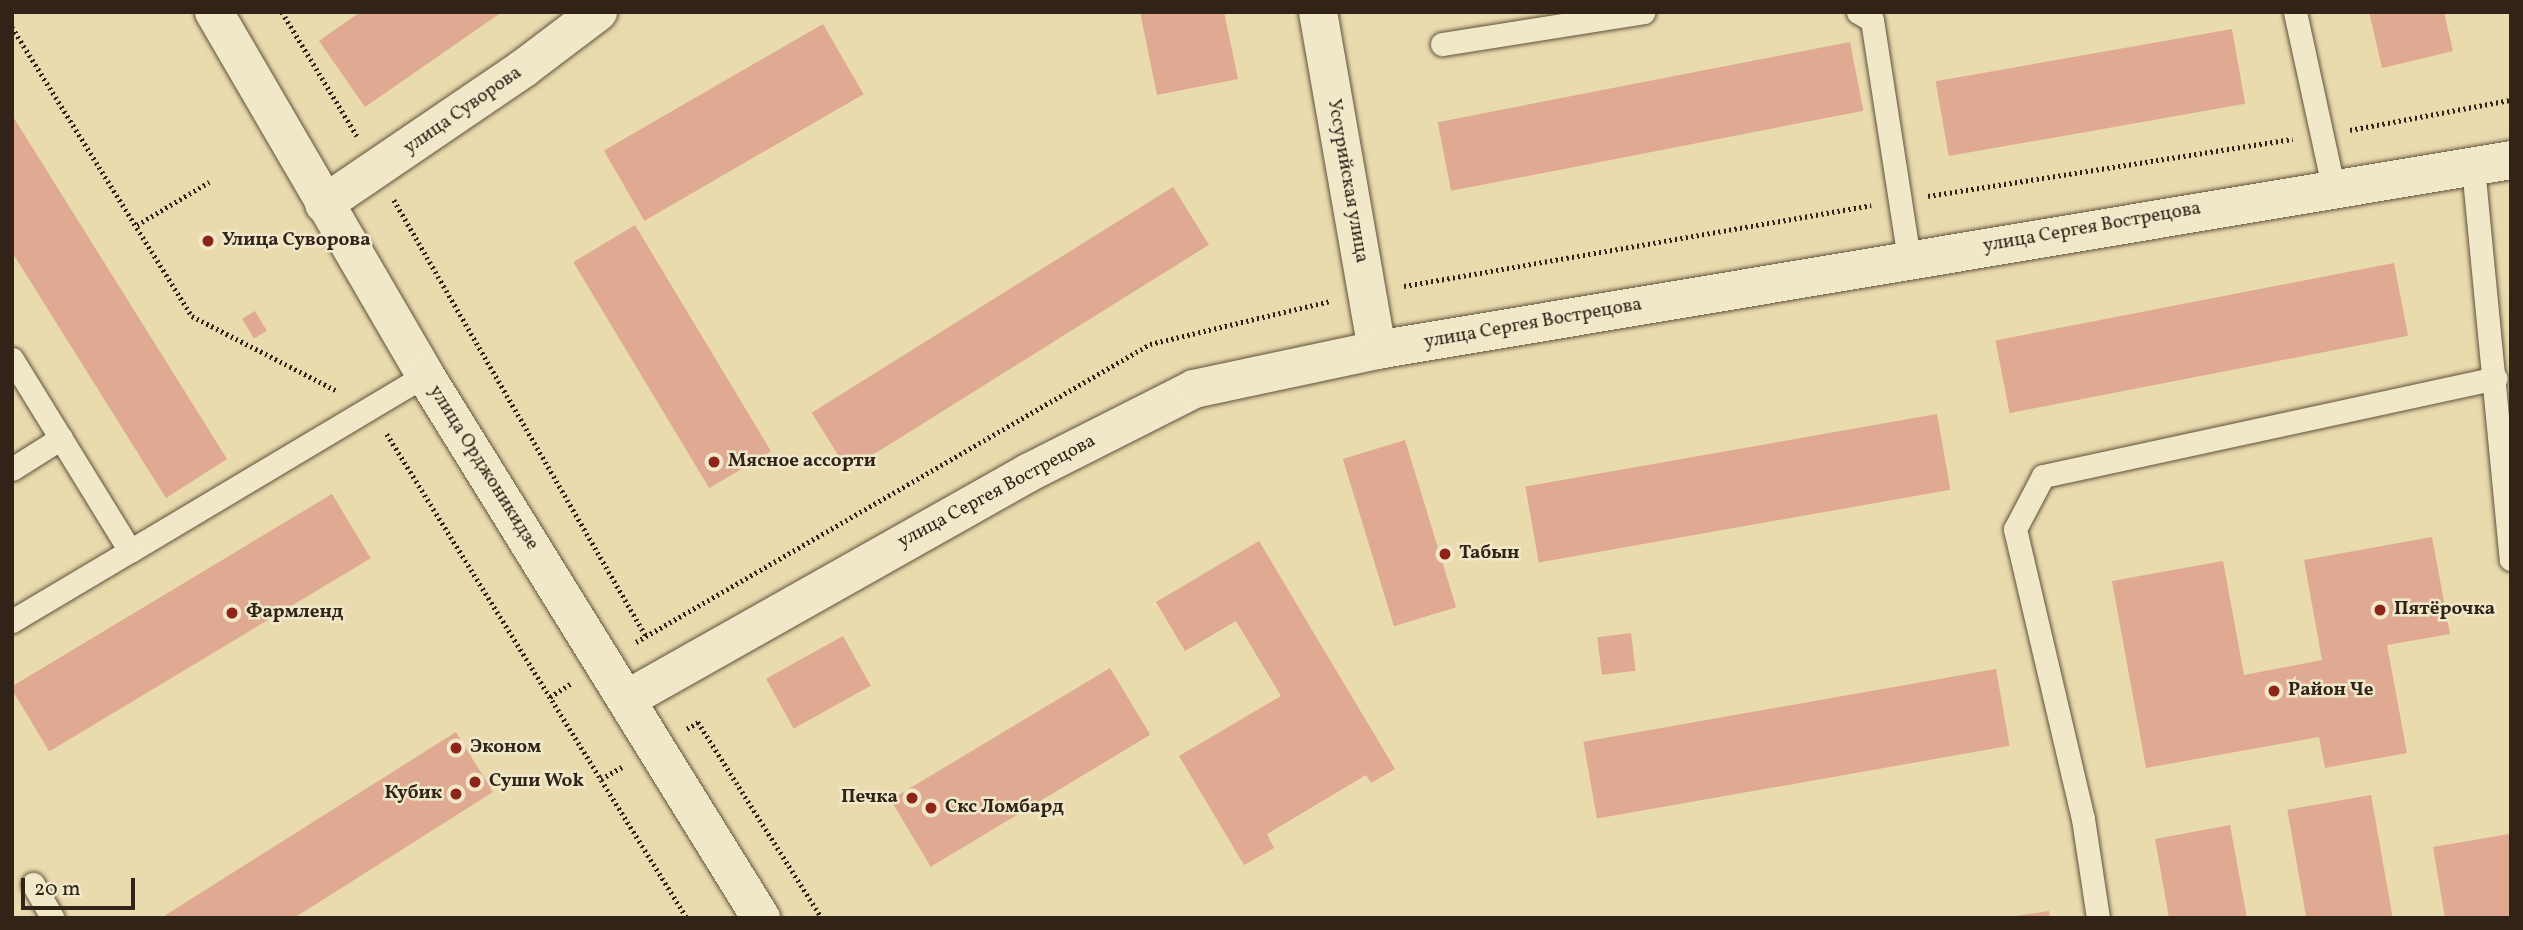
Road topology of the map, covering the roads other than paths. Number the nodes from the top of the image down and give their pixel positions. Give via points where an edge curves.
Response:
1 (214, 12) edge
2 (598, 12) edge
3 (1318, 12) edge
4 (1643, 12) edge
5 (1858, 12) edge
6 (2295, 12) edge
7 (1441, 44) dead end
8 (2511, 160) edge
9 (2473, 167) junction
10 (2333, 187) junction
11 (324, 204) junction
12 (1909, 259) junction
13 (1377, 350) junction
14 (12, 359) edge
15 (425, 375) junction
16 (2495, 378) junction
17 (61, 438) junction
18 (12, 469) edge
19 (130, 551) junction
20 (2511, 559) edge
21 (12, 621) edge
22 (627, 699) junction
23 (33, 884) dead end
24 (53, 918) edge
25 (761, 918) edge
26 (2098, 918) edge

1 - 11 street, улица Орджоникидзе
2 - 11 street, улица Суворова via 479,100
3 - 13 street, Уссурийская улица
4 - 7 lane
5 - 12 lane via 1872,20
6 - 10 lane
8 - 9 street, улица Сергея Вострецова
9 - 10 street, улица Сергея Вострецова
9 - 16 lane
10 - 12 street, улица Сергея Вострецова
11 - 15 street, улица Орджоникидзе
12 - 13 street, улица Сергея Вострецова
13 - 22 street, улица Сергея Вострецова via 1194,389 1028,473
14 - 17 lane
15 - 19 lane
15 - 22 street, улица Орджоникидзе
16 - 20 lane
16 - 26 lane via 2043,476 2015,529 2084,819
17 - 18 lane
17 - 19 lane
19 - 21 lane
22 - 25 street, улица Орджоникидзе
23 - 24 lane

